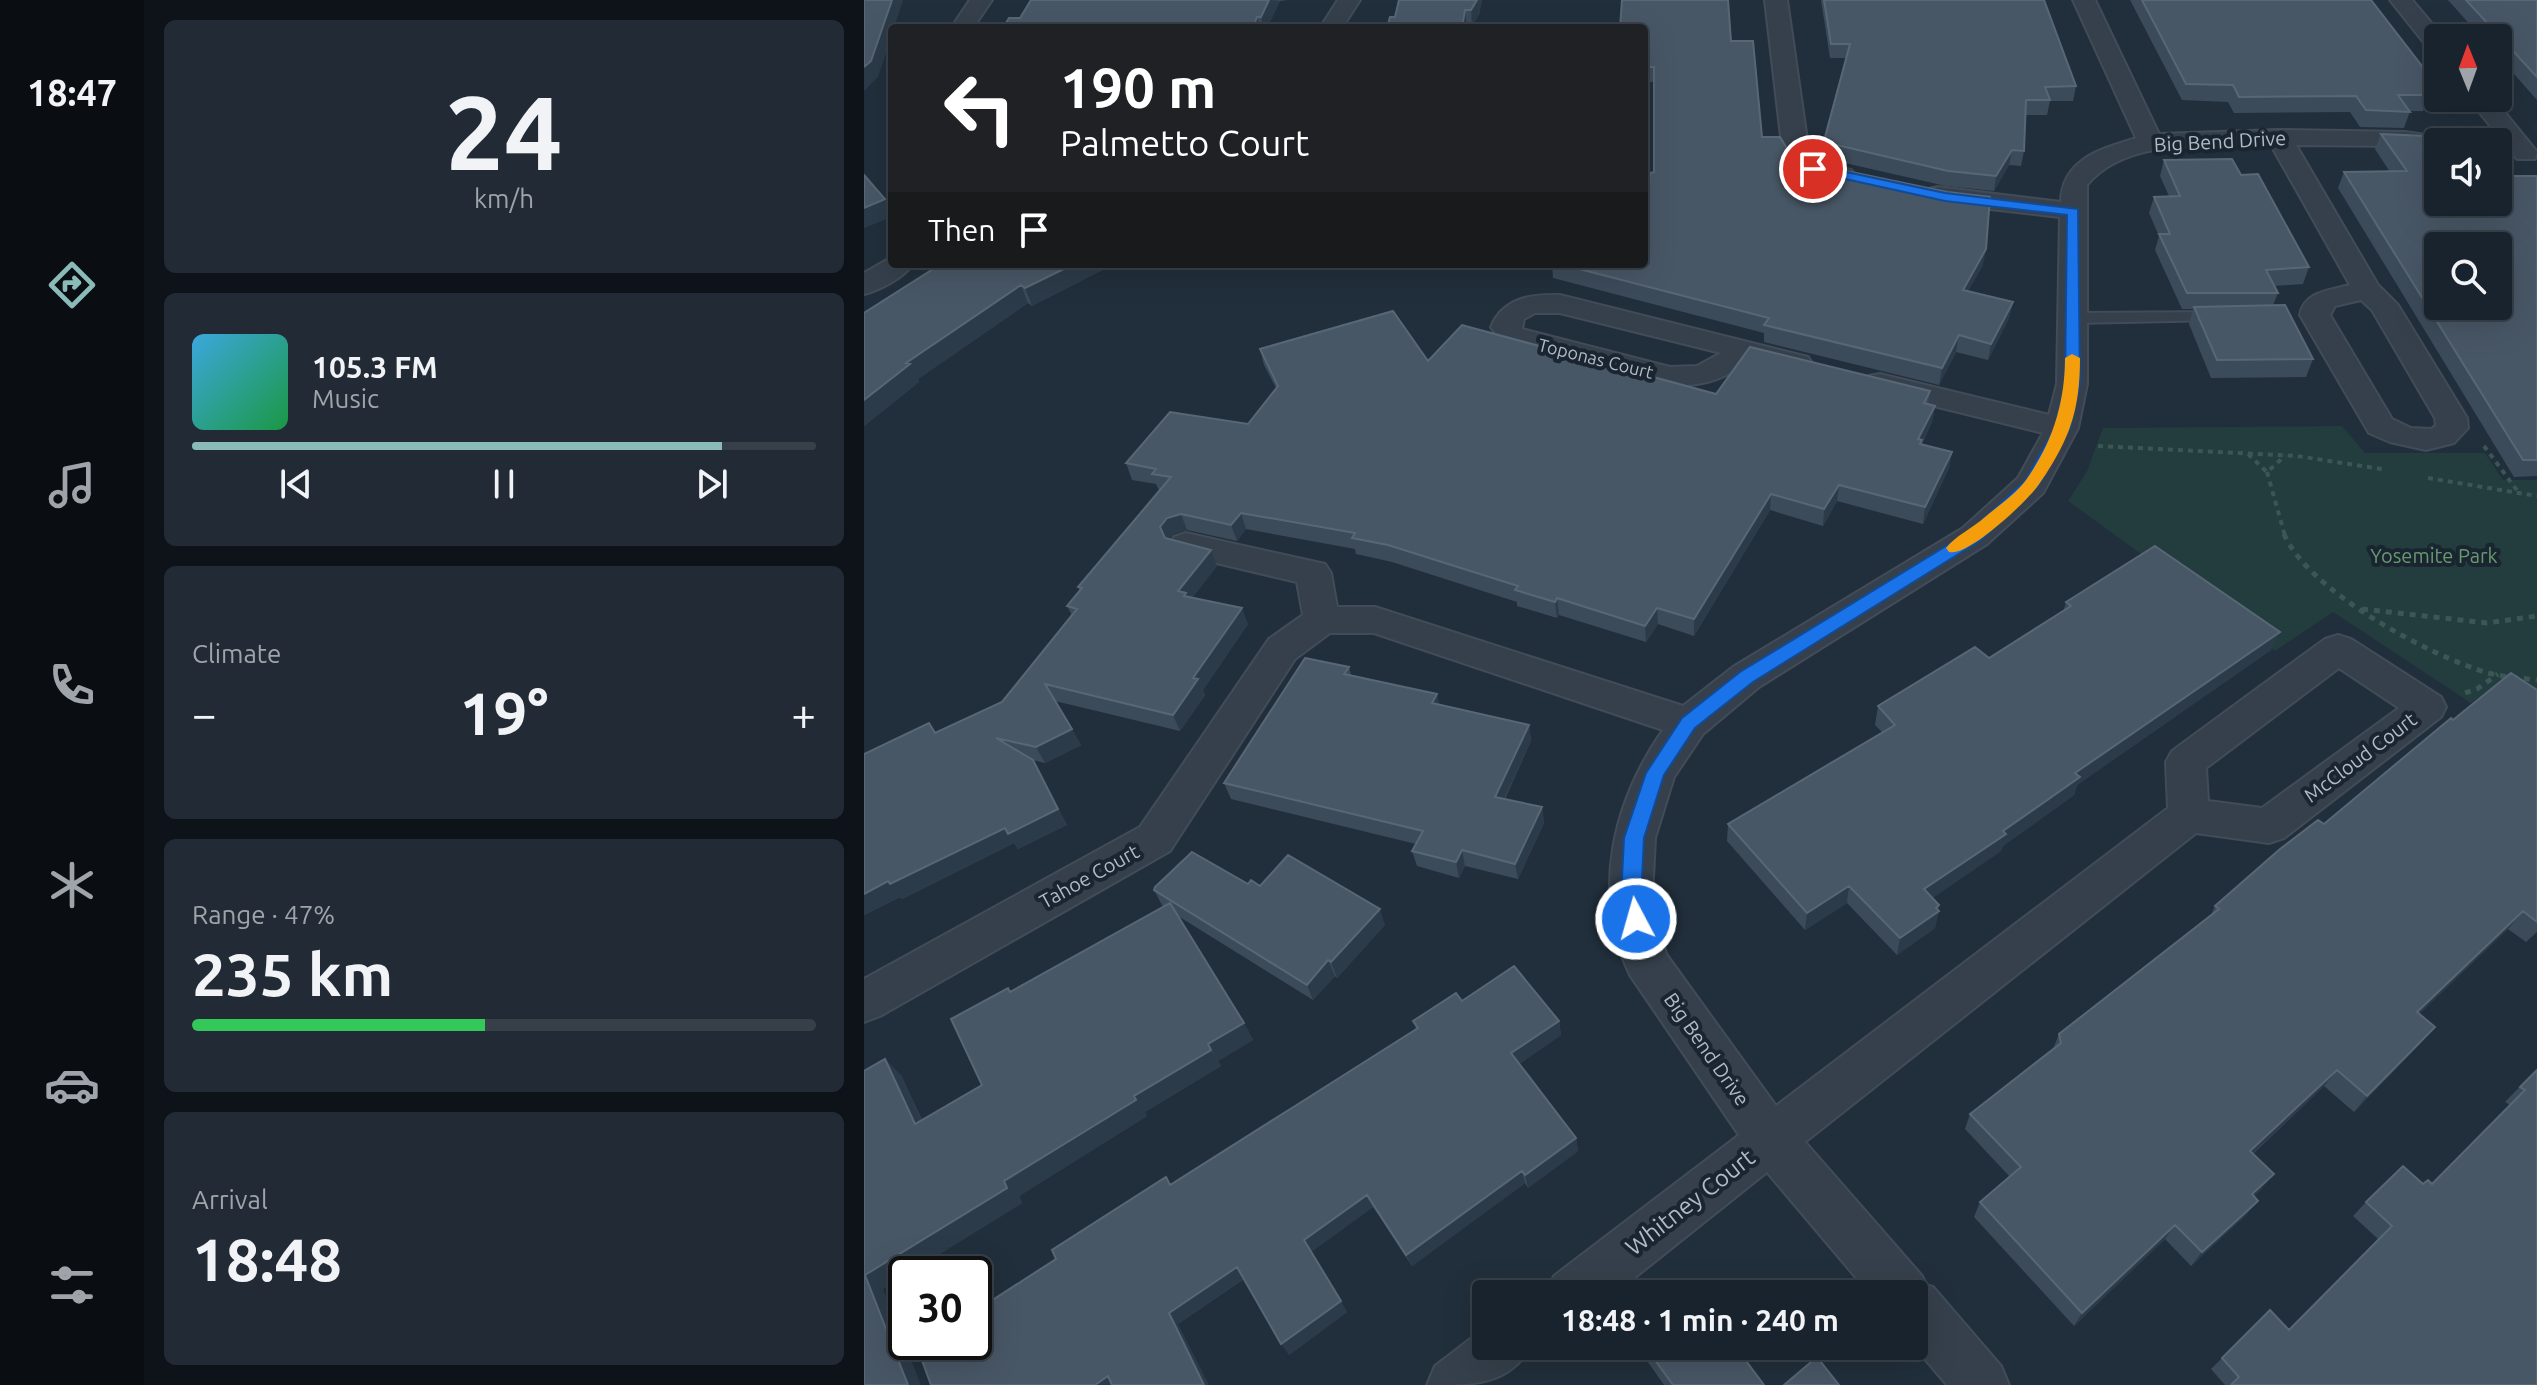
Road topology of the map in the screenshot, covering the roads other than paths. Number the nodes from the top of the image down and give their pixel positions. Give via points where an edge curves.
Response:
1 (981, 0) edge
2 (1349, 0) edge
3 (1776, 0) edge
4 (2084, 0) edge
5 (2401, 0) edge
6 (965, 24) edge
7 (1334, 24) edge
8 (2424, 28) edge
9 (2493, 112) edge
10 (2279, 137) junction
11 (2424, 141) edge
12 (2150, 142) junction
13 (2531, 155) edge
14 (1872, 181) edge
15 (1916, 191) edge
16 (2073, 211) junction
17 (892, 268) edge
18 (864, 285) edge
19 (2367, 290) junction
20 (2226, 317) edge
21 (2073, 318) junction
22 (1743, 349) junction
23 (1819, 368) edge
24 (1850, 376) edge
25 (2059, 435) junction
26 (1186, 545) edge
27 (1322, 620) junction
28 (1689, 723) junction
29 (2189, 815) junction
30 (864, 1002) edge
31 (1771, 1140) junction
32 (1590, 1280) edge
33 (1892, 1280) edge
34 (1928, 1322) edge
35 (1486, 1360) edge
36 (1454, 1385) edge
37 (1982, 1385) edge

1 - 6 street
2 - 7 street
3 - 14 street via 1800,163
4 - 12 street
5 - 8 street
9 - 13 street
10 - 11 street, Big Bend Drive
10 - 12 street, Big Bend Drive
10 - 19 street
12 - 16 street, Big Bend Drive via 2089,166 2074,184
15 - 16 street
16 - 21 street, Big Bend Drive
17 - 18 street
19 - 19 street via 2384,305 2451,418 2452,428 2441,437 2392,434 2372,418 2315,315 2325,300
20 - 21 lane
21 - 25 street, Big Bend Drive via 2072,384
22 - 22 street, Toponas Court via 1726,367 1690,378 1524,340 1506,327 1516,311 1528,305 1560,304
22 - 23 street, Toponas Court
24 - 25 street
25 - 28 street, Big Bend Drive via 2031,485 1975,536 1746,677
26 - 27 street via 1313,573
27 - 28 street via 1375,620
27 - 30 street, Tahoe Court via 1282,649 1155,839
28 - 31 street, Big Bend Drive via 1655,773 1642,812 1634,838 1631,898 1646,961
29 - 29 street, McCloud Court via 2186,762 2338,649 2427,707 2269,826
29 - 31 street
31 - 32 street, Whitney Court
31 - 33 street, Big Bend Drive
34 - 37 street
35 - 36 street

